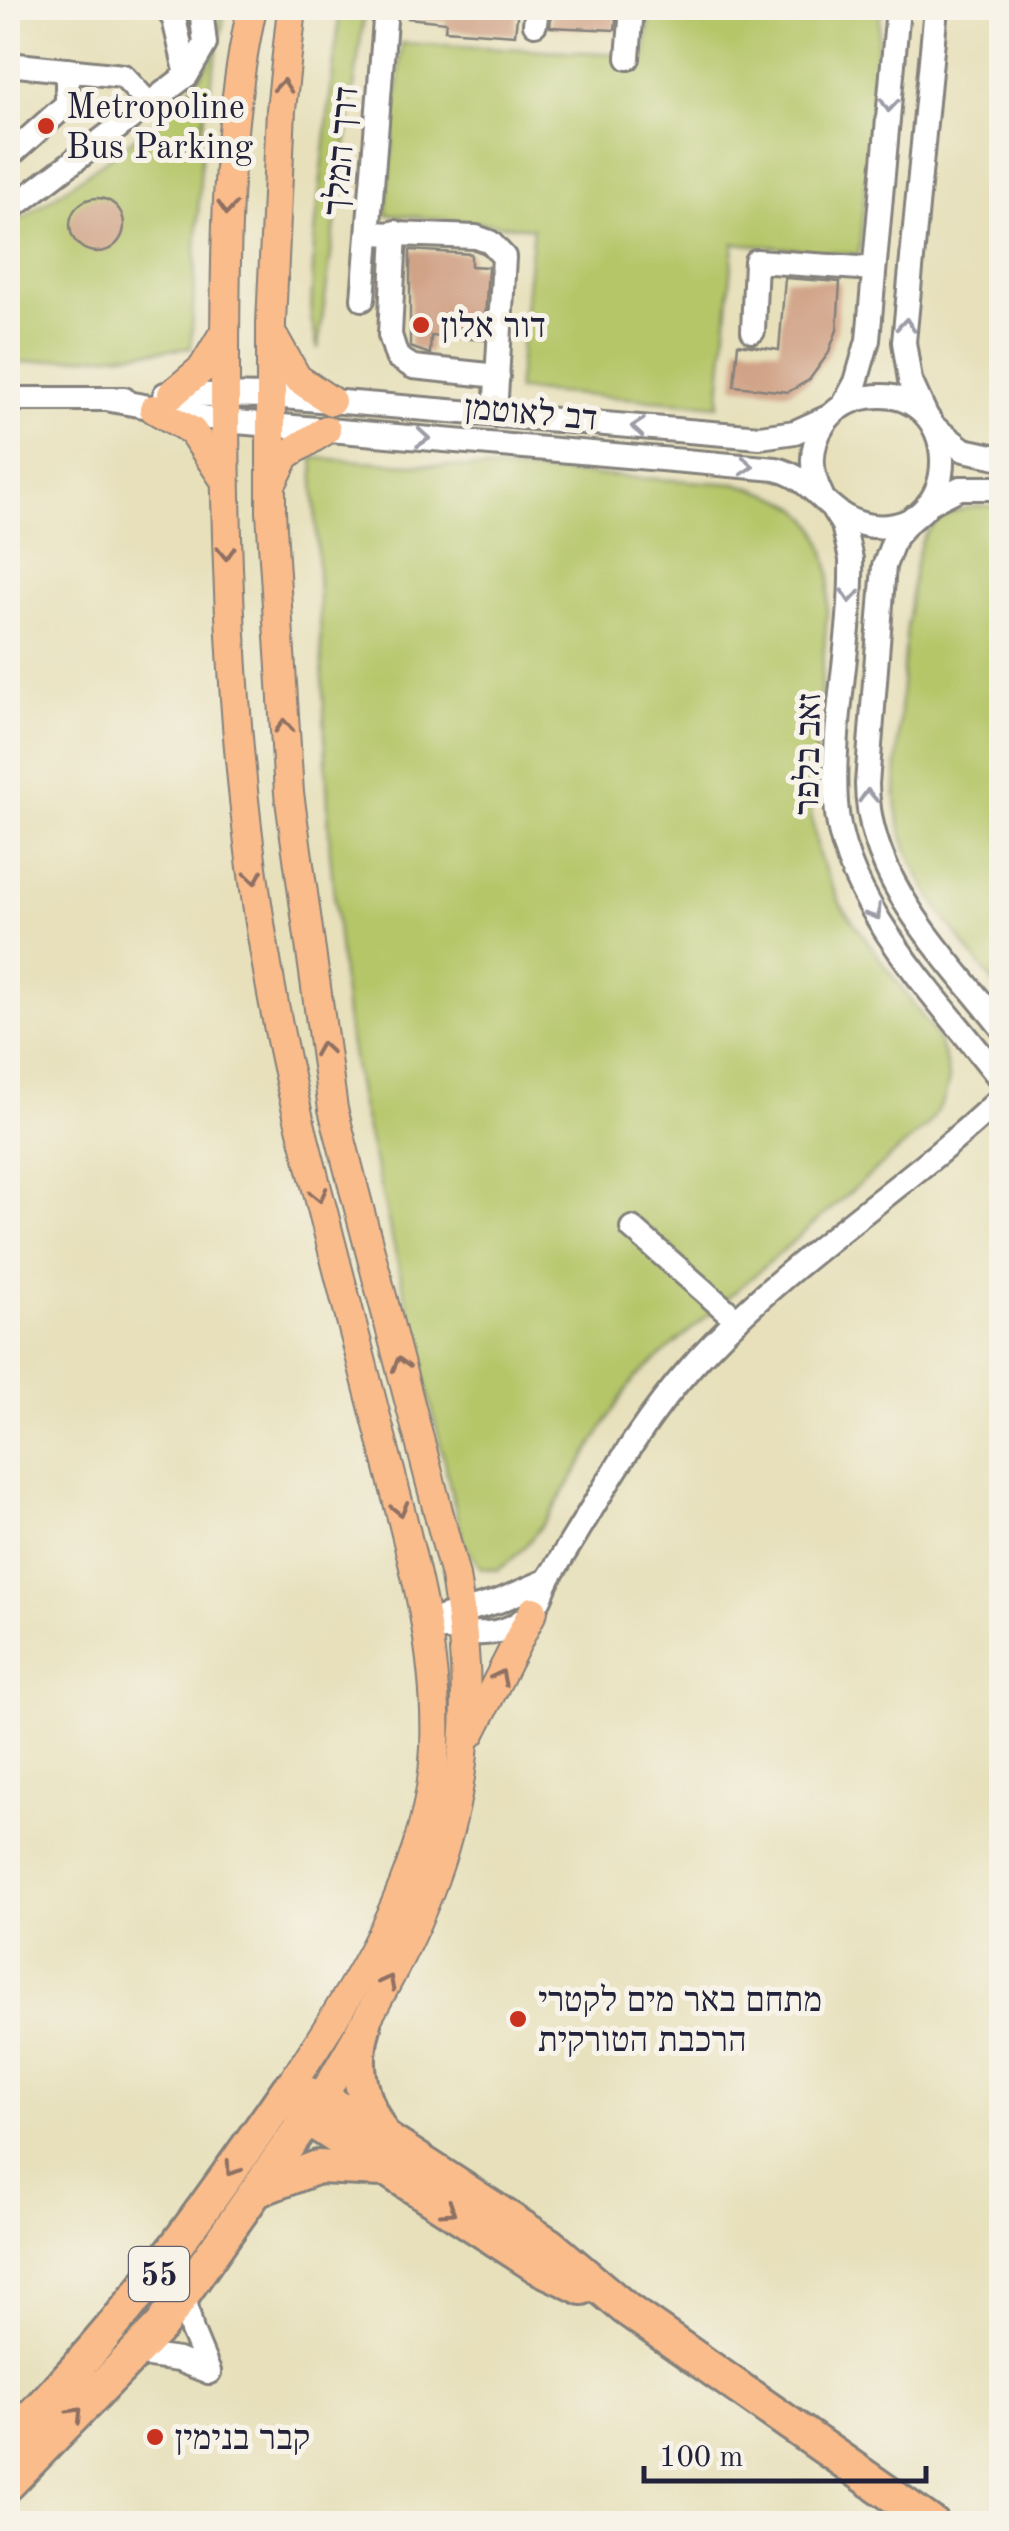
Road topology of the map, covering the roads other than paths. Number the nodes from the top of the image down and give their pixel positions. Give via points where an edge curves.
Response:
1 (166, 8) edge
2 (252, 8) edge
3 (292, 8) edge
4 (386, 8) edge
5 (632, 8) edge
6 (898, 8) edge
7 (936, 8) edge
8 (204, 11) edge
9 (628, 58) dead end
10 (8, 64) edge
11 (67, 70) junction
12 (186, 75) junction
13 (150, 106) junction
14 (8, 157) edge
15 (8, 211) edge
16 (368, 232) junction
17 (395, 232) junction
18 (874, 269) junction
19 (364, 299) dead end
20 (270, 323) junction
21 (225, 324) junction
22 (753, 332) dead end
23 (498, 376) junction
24 (271, 396) junction
25 (8, 400) edge
26 (331, 401) junction
27 (163, 402) junction
28 (225, 407) junction
29 (839, 409) junction
30 (495, 415) junction
31 (930, 422) junction
32 (271, 425) junction
33 (326, 430) junction
34 (1002, 458) edge
35 (225, 481) junction
36 (271, 487) junction
37 (1002, 488) edge
38 (826, 500) junction
39 (917, 513) junction
40 (1002, 1028) edge
41 (1002, 1080) edge
42 (1002, 1097) edge
43 (632, 1228) dead end
44 (737, 1320) junction
45 (548, 1580) junction
46 (533, 1611) junction
47 (462, 1622) junction
48 (427, 1624) junction
49 (466, 1744) junction
50 (364, 2027) junction
51 (288, 2089) junction
52 (315, 2108) junction
53 (383, 2135) junction
54 (389, 2171) junction
55 (258, 2190) junction
56 (184, 2294) junction
57 (626, 2309) junction
58 (134, 2354) junction
59 (8, 2439) edge
60 (8, 2484) edge
61 (933, 2524) edge

1 - 12 street
2 -> 21 main road via 232,133
20 -> 3 main road
4 - 16 street, דרך המלך
5 - 9 street
6 -> 18 street
31 -> 7 street via 910,380 904,342
8 - 12 street via 205,44
10 - 11 street
11 - 13 street via 123,76
11 - 14 street via 67,104
12 - 13 street
13 - 15 street
16 - 17 street
16 - 19 street, דרך המלך
17 - 23 street via 390,335 397,357 414,367
17 - 23 street via 476,237 498,248 506,266
18 - 22 street via 756,260
18 - 29 street via 864,361
20 - 24 main road
20 - 26 main road via 295,375
21 - 27 main road via 207,364
21 - 28 main road
23 - 30 street
24 - 26 street, דב לאוטמן
24 - 28 street, דב לאוטמן
24 - 32 main road
25 - 27 street
26 - 30 street, דב לאוטמן
27 - 28 street
27 - 35 main road
28 - 32 street, דב לאוטמן
28 - 35 main road
29 -> 30 street, דב לאוטמן via 802,430 766,437
29 - 31 street via 883,396 912,404
29 - 38 street via 822,428 812,456
31 - 34 street via 964,450
31 - 39 street via 944,466 934,494
32 - 33 street, דב לאוטמן
32 - 36 main road
33 - 36 main road via 286,455
33 -> 38 street, דב לאוטמן via 769,468 802,478
35 -> 48 main road via 242,796 268,965 298,1112
47 -> 36 main road via 321,1038 289,794
37 - 39 street via 960,488
38 - 39 street via 853,522 873,526
38 -> 41 street, זאב בלפר via 843,525 851,559 836,784 845,853 875,913
40 -> 39 street, זאב בלפר via 901,896 871,830 867,784 884,566 895,537
42 - 44 street
43 - 44 street
44 - 45 street via 661,1404
45 - 46 street
45 - 47 street
46 - 47 street via 501,1632
49 -> 46 main road
47 - 48 street
47 - 49 main road
48 - 51 main road via 435,1753 423,1828 370,1954
50 -> 49 main road via 442,1861
50 - 52 main road
50 - 53 highway via 360,2088
51 - 52 highway
51 -> 59 highway, 55 via 157,2276
52 - 53 highway
52 - 54 highway
52 - 55 highway, 55
53 - 57 highway via 550,2246
54 - 55 highway via 318,2167
54 -> 57 highway via 538,2267
55 - 56 highway, 55
56 - 58 highway, 55
56 - 58 street via 210,2372
57 - 61 highway
60 -> 58 highway, 55

